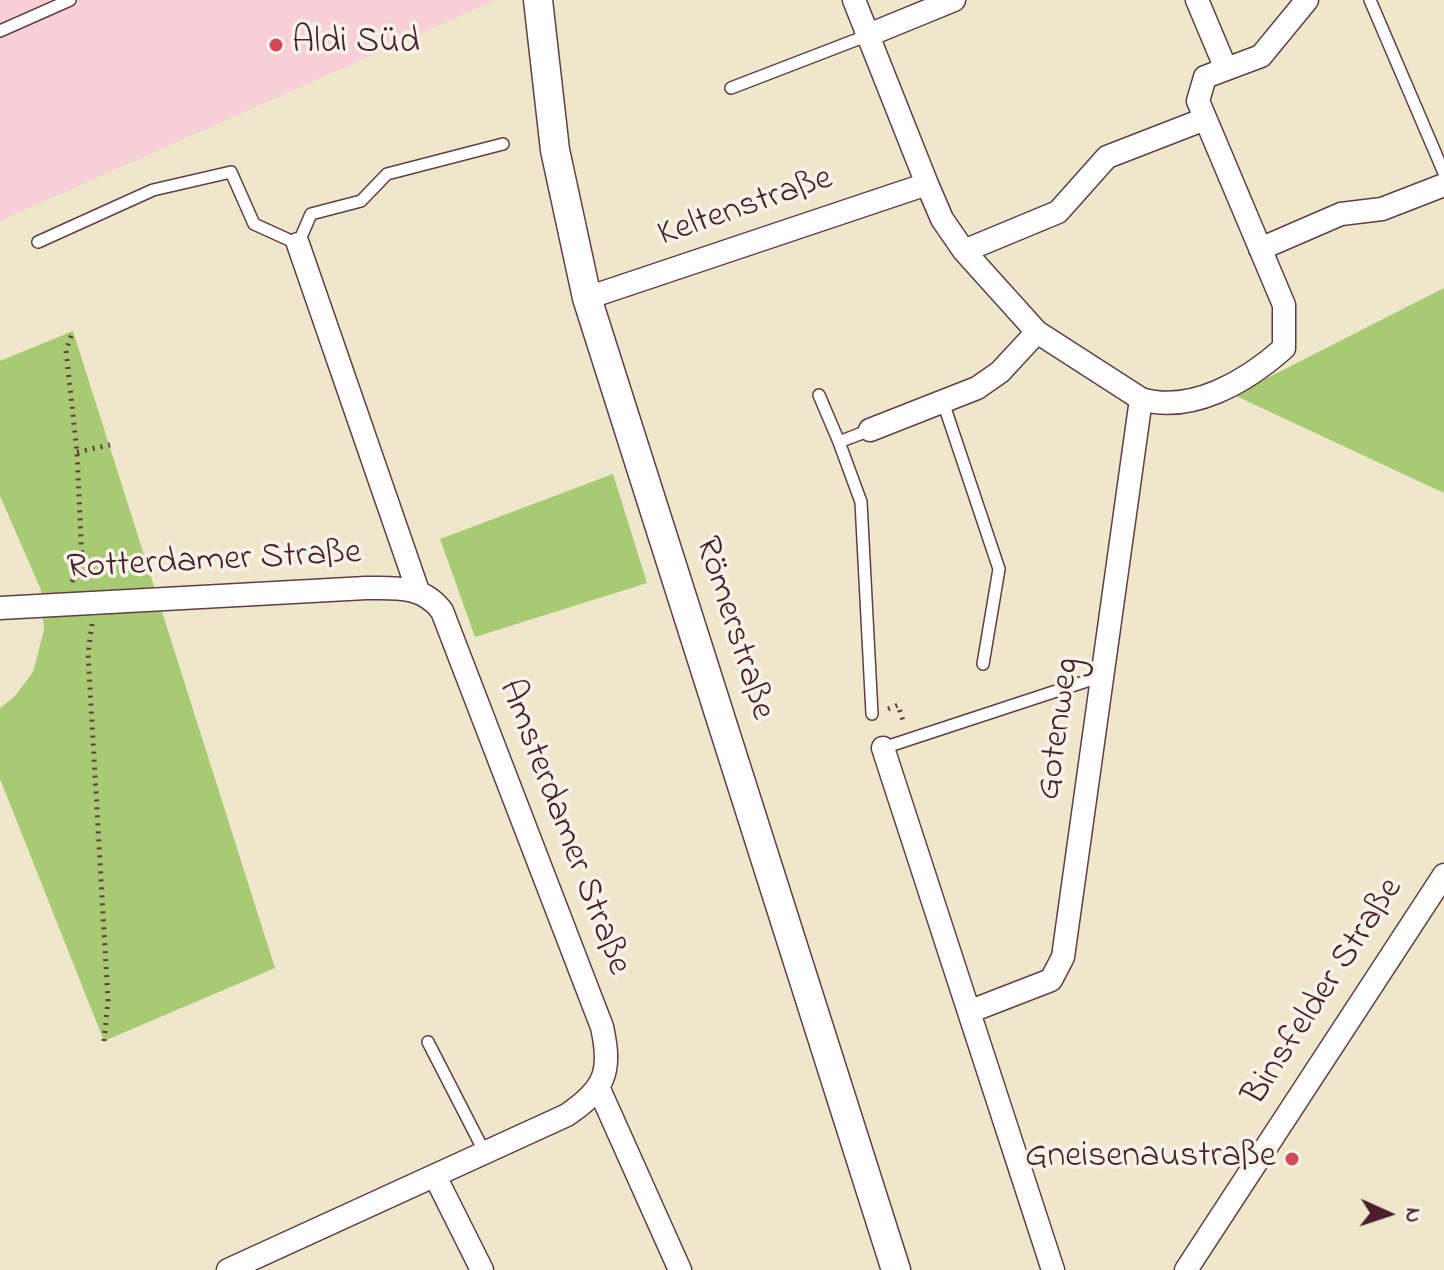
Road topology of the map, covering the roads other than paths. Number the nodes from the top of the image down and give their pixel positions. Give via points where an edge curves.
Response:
1 (70, 0) edge
2 (538, 0) edge
3 (854, 0) edge
4 (954, 0) edge
5 (1197, 0) edge
6 (1307, 0) edge
7 (1370, 0) edge
8 (0, 31) edge
9 (866, 36) junction
10 (1226, 69) junction
11 (731, 88) dead end
12 (1205, 119) junction
13 (503, 144) dead end
14 (1444, 173) edge
15 (927, 184) junction
16 (1444, 185) edge
17 (38, 242) dead end
18 (298, 244) junction
19 (1260, 249) junction
20 (964, 251) junction
21 (587, 298) junction
22 (1037, 332) junction
23 (819, 395) dead end
24 (1141, 399) junction
25 (943, 402) junction
26 (870, 430) joint
27 (839, 442) junction
28 (424, 594) junction
29 (0, 608) edge
30 (983, 664) dead end
31 (1102, 676) junction
32 (877, 712) road end
33 (883, 748) joint
34 (1444, 875) edge
35 (971, 1011) junction
36 (428, 1042) dead end
37 (599, 1089) junction
38 (485, 1153) junction
39 (435, 1176) junction
40 (231, 1269) edge
41 (482, 1270) edge
42 (680, 1270) edge
43 (896, 1270) edge
44 (1053, 1270) edge
45 (1186, 1270) edge

1 - 8 lane
2 - 21 street, Römerstraße via 555,150
3 - 9 street
4 - 9 street
5 - 10 street
6 - 10 street via 1261,56
7 - 14 lane
9 - 11 lane
9 - 15 street
10 - 12 street via 1205,77 1198,101
12 - 19 street
12 - 20 street via 1107,157 1058,212
13 - 18 lane via 387,174 361,201 311,214
15 - 20 street
15 - 21 street, Keltenstraße
16 - 19 street via 1382,209 1341,214
17 - 18 lane via 153,190 231,172 254,224
18 - 28 street, Amsterdamer Straße
19 - 24 street via 1284,305 1284,348 1204,398 1180,404
20 - 22 street
21 - 43 street, Römerstraße
22 - 24 street
22 - 25 street via 1000,372
23 - 27 lane
24 - 31 street, Gotenweg
25 - 26 street
25 - 30 lane via 999,569
26 - 27 lane
27 - 32 lane via 861,502
28 - 29 street, Rotterdamer Straße via 366,588
28 - 37 street, Amsterdamer Straße via 442,611 602,1027 607,1050
31 - 33 lane
31 - 35 street, Gotenweg via 1063,957 1051,980
33 - 35 street
34 - 45 street, Binsfelder Straße
35 - 44 street
36 - 38 lane
37 - 38 street via 567,1115
37 - 42 street
38 - 39 street
39 - 40 street
39 - 41 street

